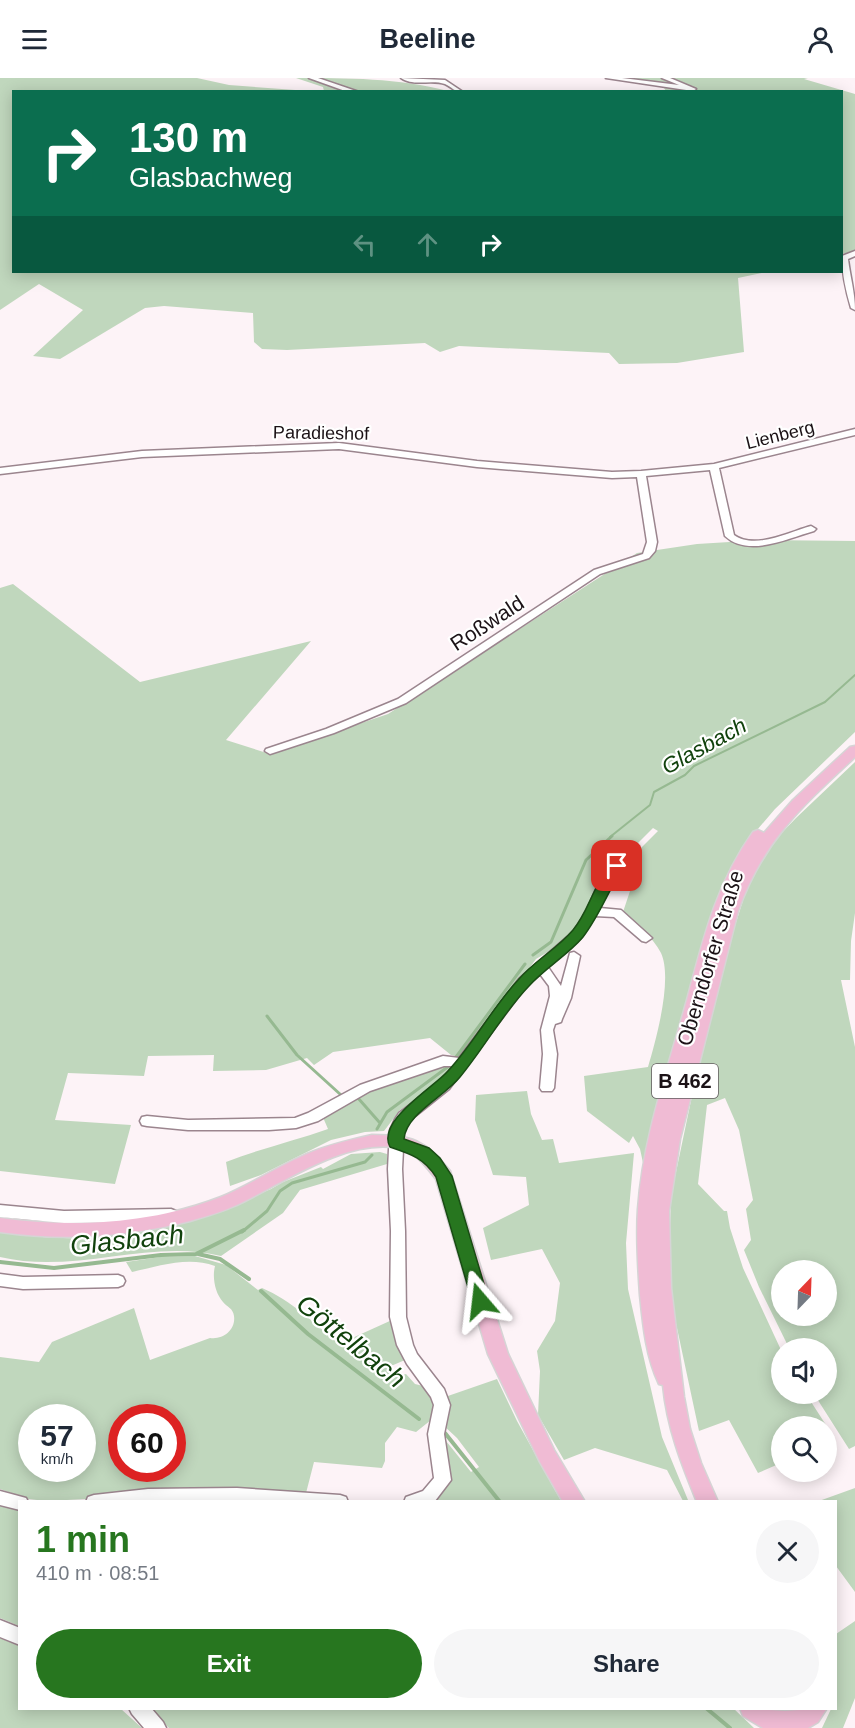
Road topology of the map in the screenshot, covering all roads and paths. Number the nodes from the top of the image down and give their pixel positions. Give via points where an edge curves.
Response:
1 (312, 78) edge
2 (404, 78) edge
3 (609, 78) edge
4 (665, 78) edge
5 (350, 90) edge
6 (457, 90) edge
7 (855, 253) edge
8 (855, 309) edge
9 (855, 432) edge
10 (714, 467) junction
11 (0, 471) edge
12 (641, 474) junction
13 (811, 529) dead end
14 (855, 738) edge
15 (855, 750) edge
16 (270, 751) dead end
17 (617, 866) dead end
18 (592, 912) junction
19 (646, 938) dead end
20 (574, 956) dead end
21 (540, 966) junction
22 (549, 1021) junction
23 (462, 1064) junction
24 (547, 1088) dead end
25 (147, 1121) dead end
26 (396, 1142) junction
27 (0, 1211) edge
28 (184, 1215) junction
29 (0, 1225) edge
30 (0, 1280) edge
31 (118, 1281) dead end
32 (674, 1397) junction
33 (0, 1498) edge
34 (112, 1500) edge
35 (311, 1500) edge
36 (418, 1500) edge
37 (574, 1500) edge
38 (707, 1500) edge
39 (18, 1502) edge
40 (0, 1629) edge
41 (18, 1636) edge
42 (140, 1710) edge
43 (754, 1710) edge
44 (815, 1710) edge
45 (788, 1727) edge
46 (156, 1728) edge

1 - 5 street
2 - 6 street via 445,82
3 - 4 street via 693,89
7 - 8 street via 844,258
9 - 10 street, Lienberg
10 - 12 street, Lienberg
10 - 13 street via 730,536 735,542 757,543
11 - 12 street, Paradieshof via 142,454 339,446 477,464
12 - 16 street, Roßwald via 652,542 646,556 597,572 402,701
14 - 32 main road, Oberndorfer Straße / B 462 via 772,819 747,849 725,893 708,950 665,1117 647,1207 653,1330 660,1364
15 - 32 main road, Oberndorfer Straße / B 462 via 768,838 742,878 730,911 662,1186 660,1270
17 - 18 street
18 - 19 street via 617,912
18 - 21 street via 577,935
20 - 22 street via 565,998 556,1019
21 - 22 street via 555,986
21 - 23 street via 523,982
22 - 24 street
23 - 25 street via 443,1061 365,1088 297,1123 188,1125
23 - 26 street via 444,1086 404,1117
26 - 28 main road via 344,1146 232,1199
26 - 36 street via 398,1317 409,1352 442,1405 436,1434 443,1480 429,1496
26 - 37 main road via 423,1152 444,1176 498,1354 547,1456
27 - 28 street via 74,1218
28 - 29 main road via 99,1231 58,1232
30 - 31 street
32 - 38 main road, Oberndorfer Straße / B 462 via 680,1429
33 - 39 street
34 - 35 street via 237,1495
40 - 41 street
42 - 46 street
43 - 45 main road via 775,1725
44 - 45 main road via 802,1724

